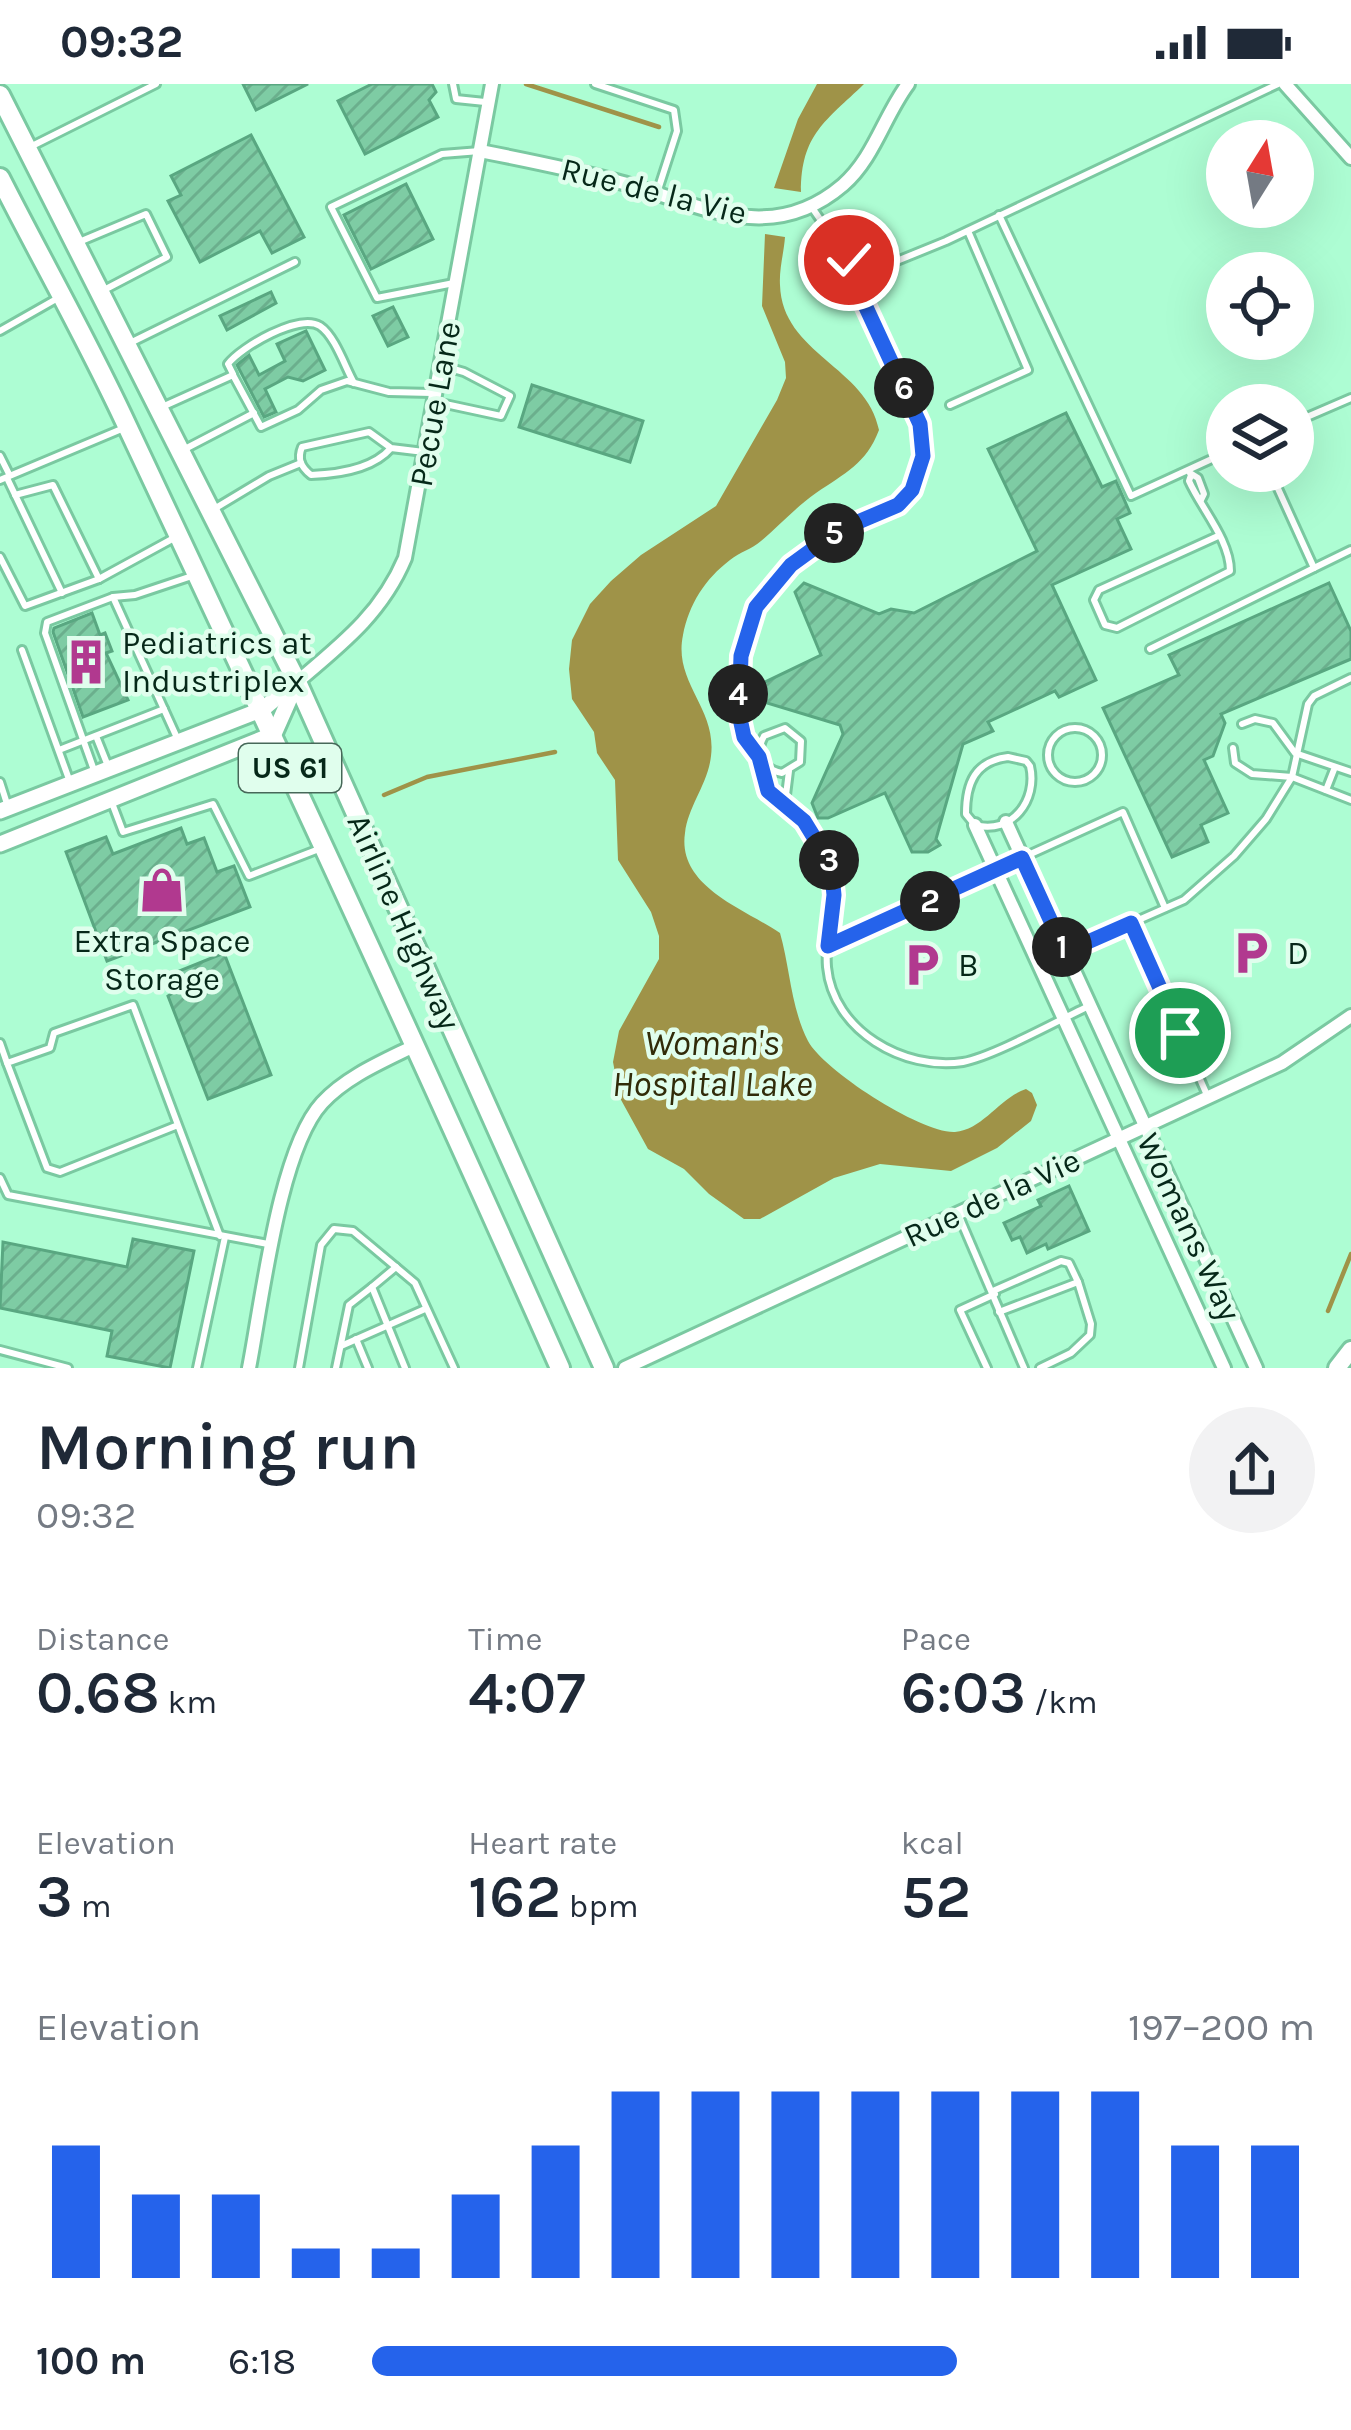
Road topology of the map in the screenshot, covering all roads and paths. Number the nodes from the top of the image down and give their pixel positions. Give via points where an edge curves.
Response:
1 (15, 84) edge
2 (156, 84) edge
3 (453, 84) edge
4 (492, 84) edge
5 (595, 84) edge
6 (908, 84) edge
7 (1281, 84) edge
8 (0, 93) edge
9 (489, 102) junction
10 (27, 148) junction
11 (480, 151) junction
12 (1351, 158) edge
13 (3, 191) edge
14 (657, 193) junction
15 (811, 206) junction
16 (999, 215) junction
17 (968, 231) junction
18 (75, 244) junction
19 (840, 251) junction
20 (295, 262) dead end
21 (457, 283) junction
22 (100, 292) junction
23 (61, 297) junction
24 (0, 332) edge
25 (127, 345) junction
26 (442, 365) junction
27 (233, 375) junction
28 (354, 383) junction
29 (437, 398) junction
30 (1351, 398) edge
31 (950, 405) dead end
32 (159, 409) junction
33 (254, 413) junction
34 (1314, 414) edge
35 (128, 426) junction
36 (391, 448) junction
37 (180, 451) junction
38 (427, 452) junction
39 (0, 456) edge
40 (301, 463) junction
41 (1206, 464) edge
42 (1190, 473) junction
43 (6, 478) edge
44 (1280, 492) edge
45 (14, 495) junction
46 (211, 512) junction
47 (1218, 536) junction
48 (176, 537) junction
49 (1351, 550) edge
50 (0, 557) edge
51 (1314, 568) junction
52 (195, 574) junction
53 (99, 579) junction
54 (62, 592) junction
55 (113, 597) junction
56 (1150, 649) dead end
57 (22, 650) dead end
58 (1351, 678) edge
59 (297, 682) junction
60 (164, 709) junction
61 (263, 710) junction
62 (1242, 724) dead end
63 (274, 734) junction
64 (96, 736) junction
65 (84, 741) junction
66 (179, 742) junction
67 (1050, 742) joint
68 (1233, 748) dead end
69 (58, 750) junction
70 (1295, 753) junction
71 (759, 757) junction
72 (1335, 766) junction
73 (789, 771) junction
74 (102, 772) junction
75 (1351, 772) edge
76 (1292, 777) junction
77 (0, 782) edge
78 (71, 784) junction
79 (1326, 790) junction
80 (110, 800) junction
81 (1351, 800) edge
82 (785, 803) junction
83 (4, 810) edge
84 (1006, 822) junction
85 (975, 825) junction
86 (0, 844) edge
87 (325, 846) junction
88 (1022, 858) junction
89 (995, 872) junction
90 (1165, 908) junction
91 (1131, 923) junction
92 (828, 946) junction
93 (1065, 952) junction
94 (1089, 1006) junction
95 (1351, 1016) edge
96 (1063, 1018) junction
97 (0, 1043) edge
98 (416, 1046) junction
99 (8, 1063) junction
100 (1208, 1098) junction
101 (178, 1124) junction
102 (1144, 1128) junction
103 (1121, 1138) junction
104 (0, 1178) edge
105 (958, 1214) junction
106 (222, 1236) junction
107 (273, 1245) junction
108 (396, 1267) junction
109 (1078, 1282) junction
110 (372, 1287) junction
111 (994, 1292) junction
112 (427, 1309) junction
113 (999, 1312) junction
114 (387, 1324) junction
115 (356, 1339) junction
116 (340, 1346) junction
117 (0, 1350) edge
118 (1351, 1350) edge
119 (68, 1368) edge
120 (197, 1368) edge
121 (249, 1368) edge
122 (299, 1368) edge
123 (336, 1368) edge
124 (368, 1368) edge
125 (405, 1368) edge
126 (454, 1368) edge
127 (560, 1368) edge
128 (604, 1368) edge
129 (625, 1368) edge
130 (987, 1368) edge
131 (1024, 1368) edge
132 (1040, 1368) edge
133 (1224, 1368) edge
134 (1256, 1368) edge
135 (1337, 1368) edge

1 - 8 lane
2 - 10 lane
3 - 9 lane via 456,98
4 - 9 street, Pecue Lane
5 - 14 lane via 674,110 677,131
6 - 15 street, Rue de la Vie via 862,165
7 - 12 street
7 - 16 lane
8 - 10 highway, Airline Highway / US 61
9 - 11 street, Pecue Lane
10 - 18 highway, Airline Highway / US 61
11 - 14 street, Rue de la Vie
11 - 21 street, Pecue Lane
11 - 21 lane via 442,154 331,207 377,298
13 - 23 highway, Airline Highway / US 61
14 - 15 street, Rue de la Vie via 744,218
15 - 19 lane
16 - 17 lane
16 - 42 lane via 1131,496
17 - 19 lane via 887,265 864,265
17 - 31 lane via 1028,370
18 - 22 highway, Airline Highway / US 61
18 - 22 lane via 146,214 167,257
19 - 71 lane via 920,424 920,475 898,505 816,544 756,607 738,680 744,737
20 - 25 lane
21 - 26 street, Pecue Lane
22 - 25 highway, Airline Highway / US 61
23 - 24 lane
23 - 35 highway, Airline Highway / US 61
25 - 32 highway, Airline Highway / US 61
26 - 29 street, Pecue Lane
26 - 29 lane via 510,396 501,416
27 - 28 lane via 234,356 308,322 324,328
27 - 32 lane
27 - 33 lane
28 - 29 lane
28 - 33 lane via 321,391 261,427
29 - 38 street, Pecue Lane
30 - 34 lane
32 - 37 highway, Airline Highway / US 61
33 - 37 lane
35 - 43 lane
35 - 48 highway, Airline Highway / US 61
36 - 38 lane
36 - 40 lane via 380,461 330,474 310,476
36 - 40 lane via 369,432 302,447
37 - 46 highway, Airline Highway / US 61
38 - 59 street, Pecue Lane via 395,581 360,629
39 - 43 lane
40 - 46 lane
41 - 42 lane
42 - 47 lane
43 - 45 lane
44 - 51 lane
45 - 53 lane via 53,485
45 - 54 lane
46 - 59 highway, Airline Highway / US 61
47 - 47 lane via 1231,564 1226,576 1117,628 1105,625 1094,600 1099,590
48 - 52 highway, Airline Highway / US 61
48 - 53 lane
49 - 51 lane
50 - 54 lane via 26,606
51 - 56 lane
52 - 55 lane
52 - 61 highway, Airline Highway / US 61
53 - 54 lane
55 - 60 lane
55 - 65 lane via 47,622
57 - 69 lane
58 - 70 lane via 1315,696
59 - 61 street
59 - 63 street
59 - 128 highway, Airline Highway / US 61
60 - 64 lane
60 - 66 lane
61 - 63 highway, Airline Highway / US 61
61 - 66 street
62 - 70 lane via 1273,723
63 - 80 street
63 - 87 highway, Airline Highway / US 61
64 - 65 lane
64 - 74 lane
65 - 69 lane
65 - 74 lane
66 - 74 street
67 - 67 lane via 1047,760 1057,776 1074,783 1097,771 1102,754 1090,732 1064,730
68 - 76 lane via 1244,770
69 - 78 lane
70 - 72 lane
70 - 76 lane
71 - 73 lane via 768,769
71 - 73 lane via 764,736 792,731 803,748
71 - 82 lane via 768,791
72 - 75 lane
72 - 79 lane
73 - 82 lane
74 - 78 street
76 - 79 lane
76 - 90 lane via 1234,856
77 - 83 lane
78 - 83 street
79 - 81 lane
80 - 86 street
80 - 87 lane via 123,832 213,804 249,876
82 - 92 lane via 831,865
84 - 85 lane
84 - 85 lane via 1025,807 1032,772 1026,760 985,763 971,780 966,814
84 - 88 street, Womans Way
85 - 89 street, Womans Way
87 - 98 highway, Airline Highway / US 61
88 - 89 lane
88 - 90 lane via 1123,812
88 - 93 street, Womans Way
89 - 92 lane
89 - 96 street, Womans Way
90 - 91 lane
91 - 93 lane
91 - 100 lane
92 - 96 lane via 838,1002 861,1031 926,1064 967,1061
93 - 94 street, Womans Way
94 - 96 lane
94 - 102 street, Womans Way
95 - 100 street, Rue de la Vie via 1297,1055
96 - 103 street, Womans Way
97 - 99 lane
98 - 107 street via 358,1075 312,1117 292,1157
98 - 127 highway, Airline Highway / US 61
99 - 101 lane via 46,1168 60,1172
99 - 101 lane via 50,1048 54,1033 133,1005
100 - 102 street, Rue de la Vie
101 - 106 lane
102 - 103 street, Rue de la Vie
102 - 134 street, Womans Way
103 - 105 street, Rue de la Vie
103 - 133 street, Womans Way
104 - 106 lane via 8,1196
105 - 111 lane
105 - 129 street, Rue de la Vie
106 - 107 lane
106 - 120 lane
107 - 121 street
108 - 110 lane
108 - 112 lane
108 - 122 lane via 353,1231 325,1235
109 - 111 lane via 1061,1261
109 - 113 lane
109 - 132 lane via 1090,1335
110 - 114 lane
110 - 116 lane via 349,1305
111 - 113 lane
111 - 130 lane via 960,1310
112 - 114 lane
112 - 126 lane
113 - 131 lane
114 - 115 lane
114 - 125 lane
115 - 116 lane
115 - 124 lane
116 - 123 lane
117 - 119 lane
118 - 135 main road

